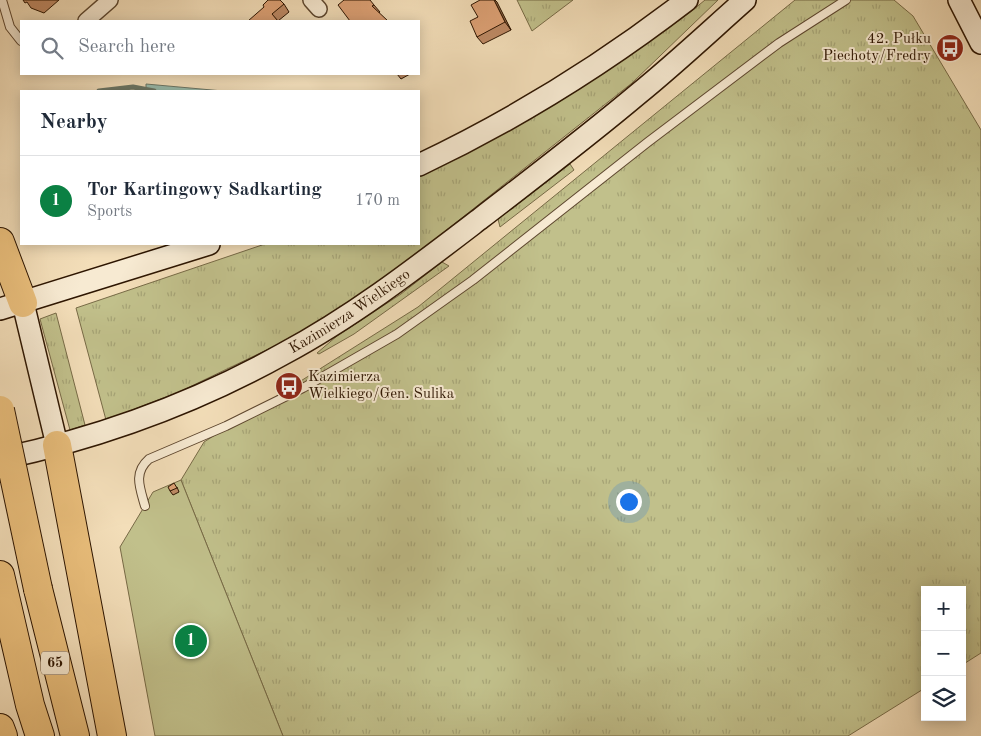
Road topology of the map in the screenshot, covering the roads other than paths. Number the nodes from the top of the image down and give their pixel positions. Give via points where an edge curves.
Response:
1 (2, 0) edge
2 (110, 0) edge
3 (687, 0) edge
4 (745, 0) edge
5 (846, 0) edge
6 (959, 0) edge
7 (87, 20) edge
8 (20, 40) edge
9 (981, 43) edge
10 (420, 165) edge
11 (0, 242) edge
12 (206, 245) edge
13 (12, 306) edge
14 (0, 410) edge
15 (57, 445) junction
16 (0, 459) edge
17 (145, 506) dead end
18 (2, 586) edge
19 (0, 728) edge
20 (3, 736) edge
21 (40, 736) edge
22 (75, 736) edge
23 (112, 736) edge

1 - 8 lane via 10,27
2 - 7 street
3 - 10 main road via 606,60 476,137
4 - 15 main road, Kazimierza Wielkiego via 639,93 537,175 405,276 328,329 184,402
5 - 17 lane via 779,44 473,280 397,334 303,388 149,459 138,478
6 - 9 main road
11 - 13 highway
12 - 13 main road
13 - 15 main road
14 - 22 highway, 65, bridge via 38,589
15 - 16 main road, Kazimierza Wielkiego
15 - 23 highway
18 - 21 highway, 65
19 - 20 highway

